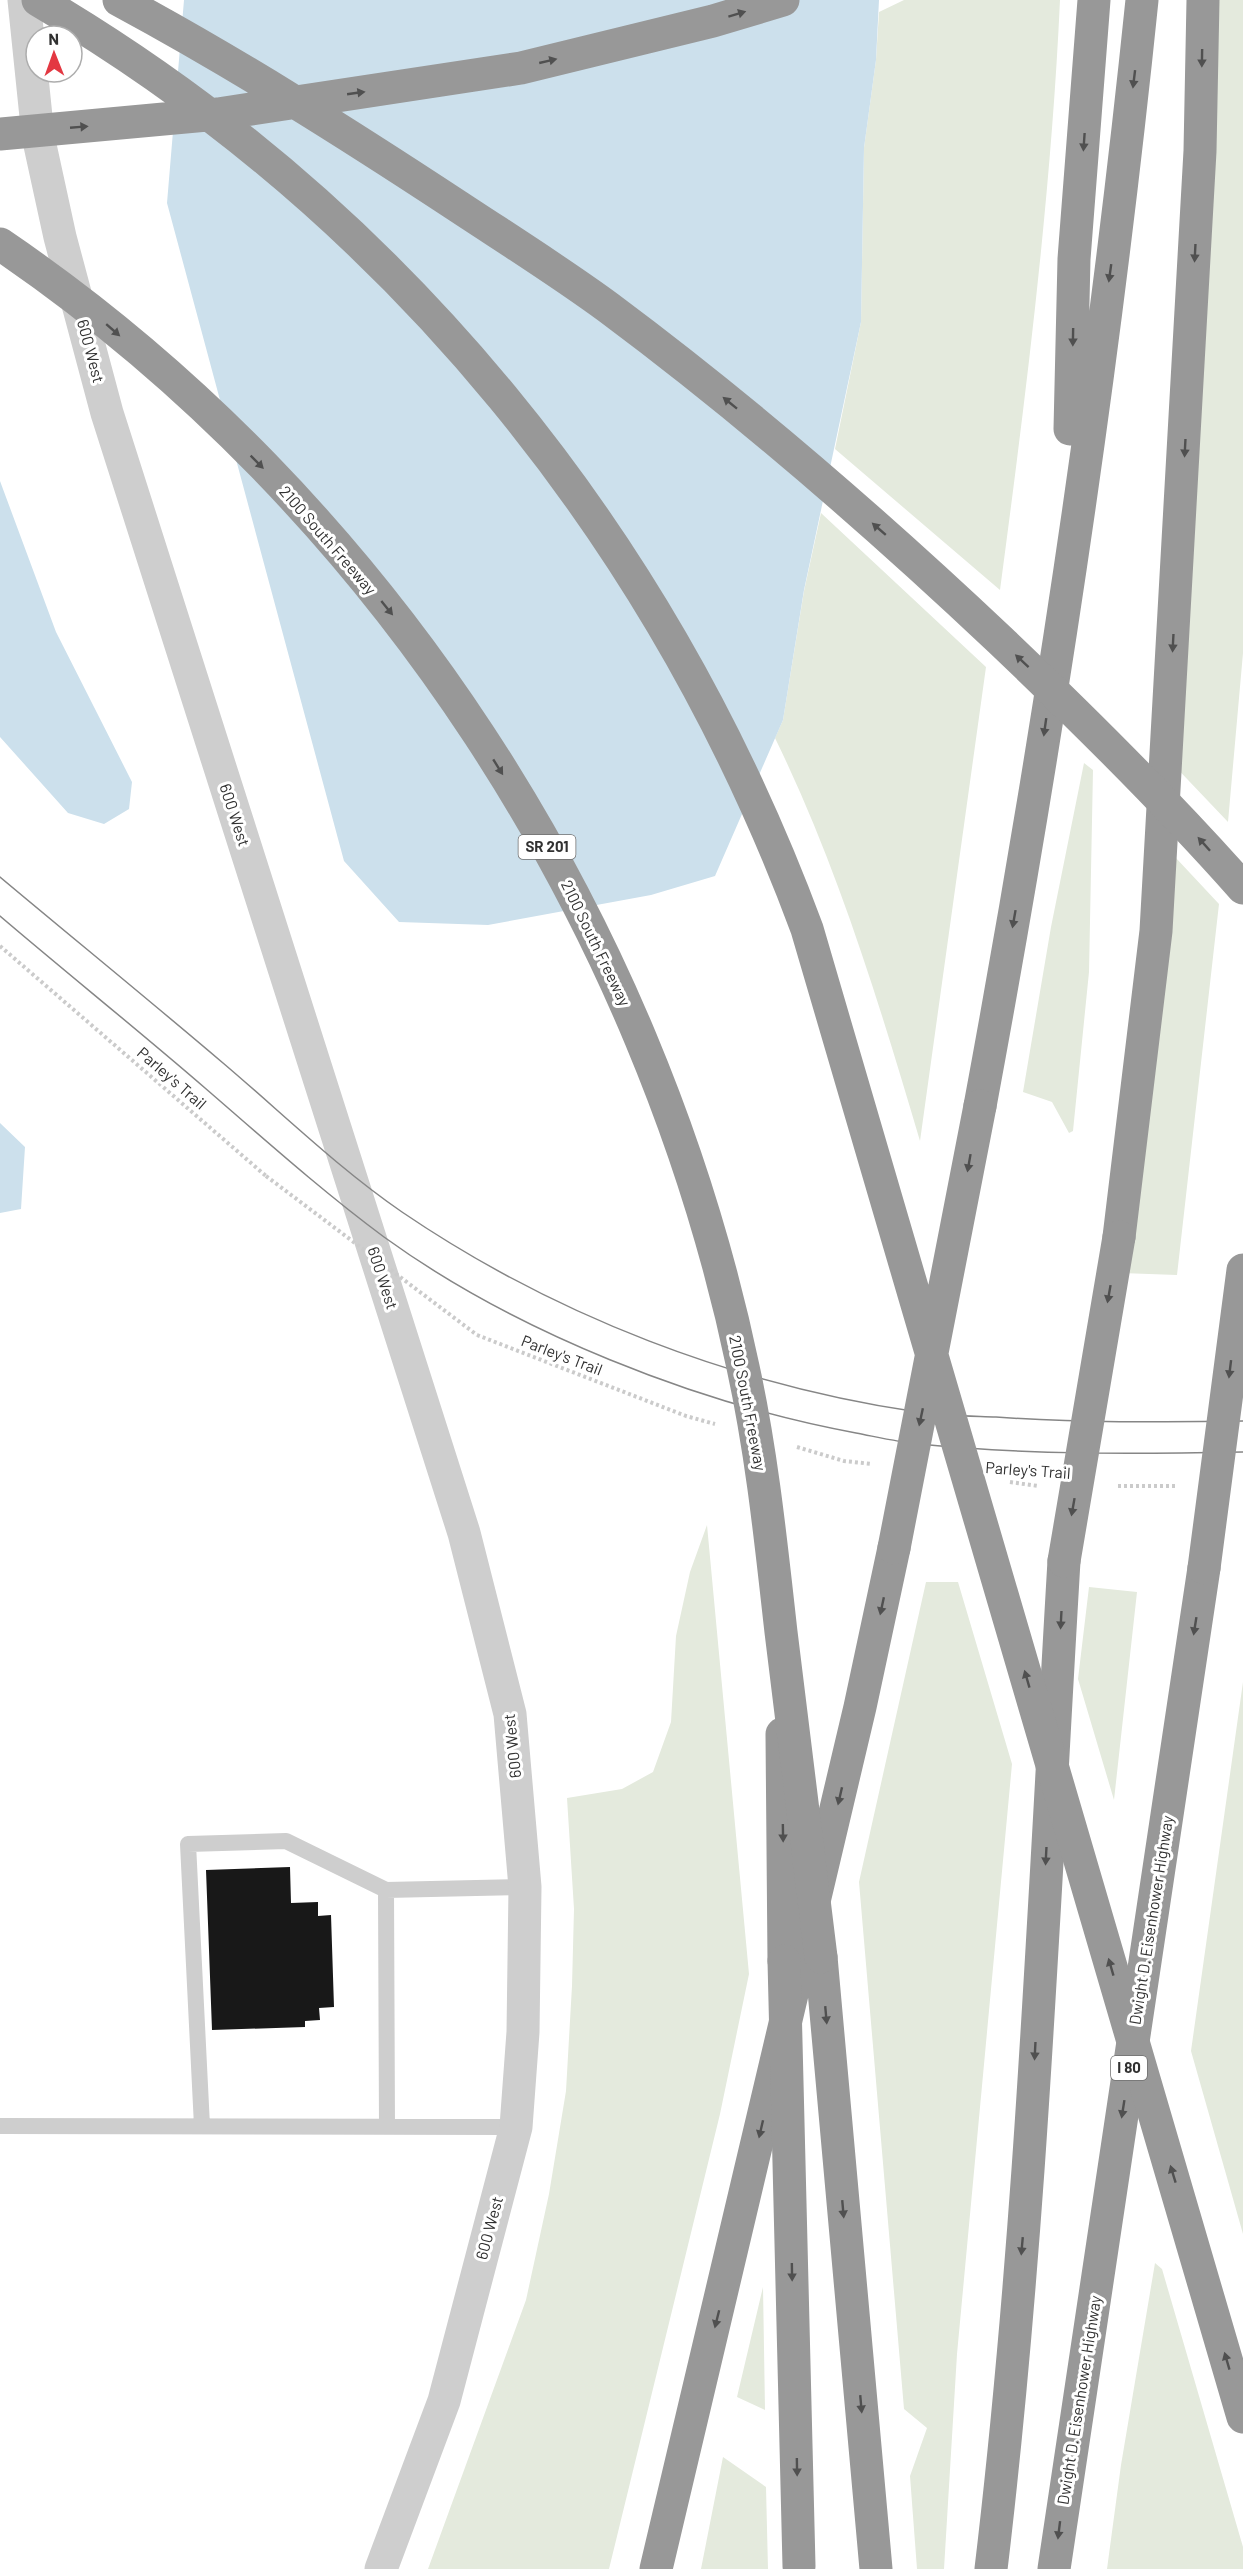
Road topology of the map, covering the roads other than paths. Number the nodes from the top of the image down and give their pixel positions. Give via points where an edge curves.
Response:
1 (24, 0) edge
2 (38, 0) edge
3 (119, 0) edge
4 (783, 0) edge
5 (1094, 0) edge
6 (1142, 0) edge
7 (1203, 0) edge
8 (0, 134) edge
9 (0, 244) edge
10 (1067, 586) junction
11 (1243, 888) edge
12 (1243, 1270) edge
13 (781, 1627) junction
14 (525, 1887) junction
15 (386, 1890) junction
16 (0, 2126) edge
17 (202, 2126) junction
18 (387, 2127) junction
19 (516, 2127) junction
20 (1243, 2417) edge
21 (875, 2564) edge
22 (799, 2567) edge
23 (381, 2569) edge
24 (656, 2569) edge
25 (991, 2569) edge
26 (1054, 2569) edge

1 - 14 street, 600 West via 38,136 60,237 107,413 464,1533 510,1714
20 -> 2 highway, bridge via 807,929 776,845 735,758 656,611 610,541 461,346 400,282 269,162 192,101
11 -> 3 highway, bridge via 1102,737 947,590 704,382 607,307 347,133
8 -> 4 highway, bridge via 219,114 521,68
5 -> 10 highway via 1074,259
6 -> 10 highway via 1116,230
7 -> 25 highway, bridge via 1200,151 1156,931 1119,1237 1064,1562 1026,2194 1006,2442
9 -> 13 highway, 2100 South Freeway / SR 201, bridge via 86,306 173,381 291,496 418,648 469,721 549,850 628,1006 693,1184 743,1365 764,1487
10 -> 24 highway, bridge via 1014,923 894,1548 855,1730
12 -> 26 highway, Dwight D. Eisenhower Highway / I 80, bridge via 1204,1568
13 -> 21 highway, bridge via 821,1957
13 -> 22 highway, bridge via 784,1961
14 - 15 lane
14 - 19 street, 600 West via 524,2032
15 - 17 lane via 286,1841 188,1844
15 - 18 lane
16 - 17 lane
17 - 18 lane
18 - 19 lane
19 - 23 street, 600 West via 444,2402

